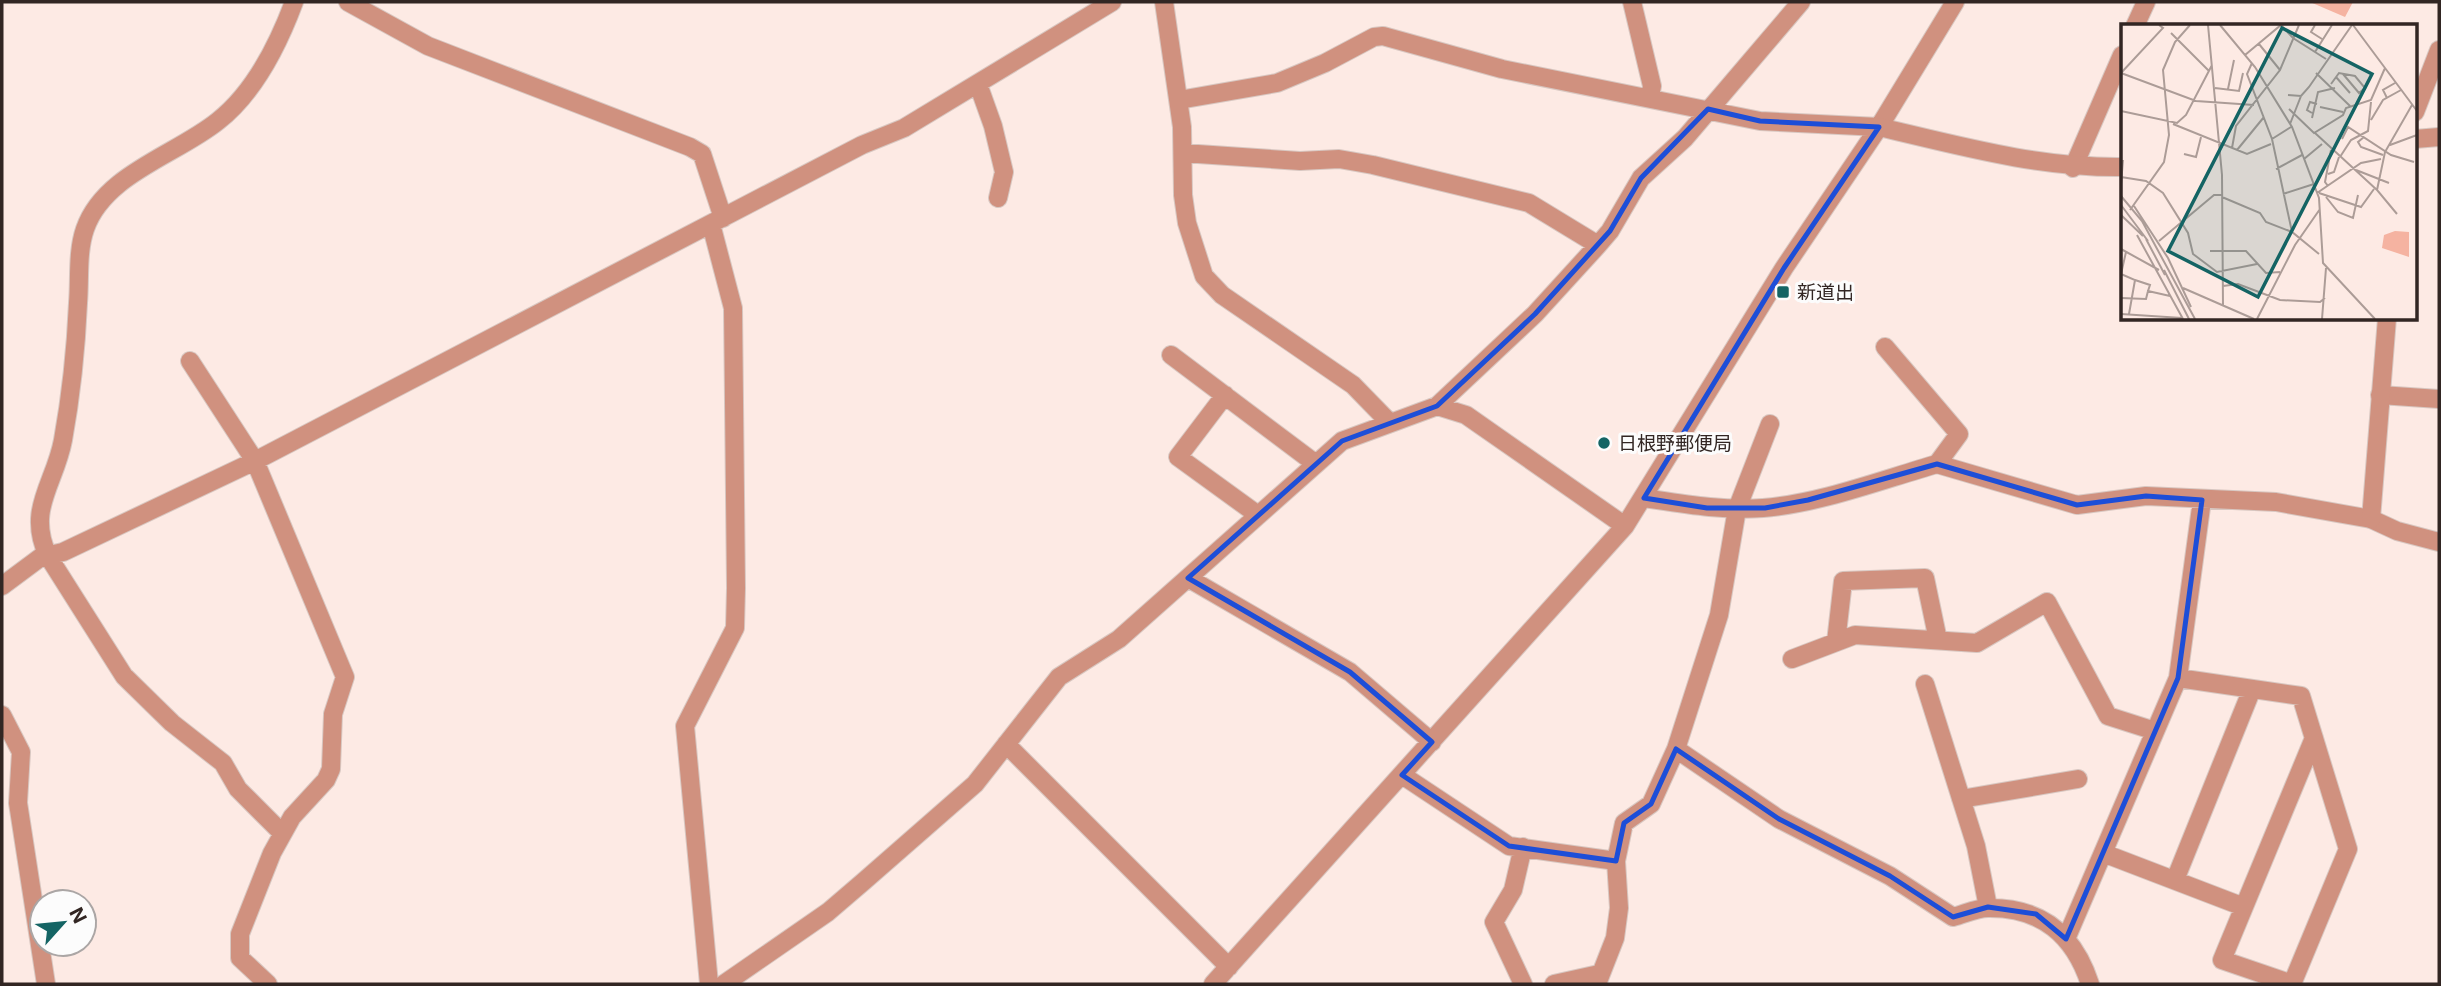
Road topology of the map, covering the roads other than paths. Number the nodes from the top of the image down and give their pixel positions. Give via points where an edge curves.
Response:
1 (294, 2) edge
2 (348, 2) edge
3 (1112, 2) edge
4 (1164, 2) edge
5 (1632, 2) edge
6 (1801, 2) edge
7 (1955, 2) edge
8 (2146, 2) edge
9 (2137, 24) edge
10 (2439, 50) edge
11 (2121, 59) edge
12 (978, 84) junction
13 (1650, 97) junction
14 (1179, 100) junction
15 (1708, 109) junction
16 (2416, 109) edge
17 (1879, 127) junction
18 (2439, 137) edge
19 (2416, 139) edge
20 (1183, 153) junction
21 (2073, 167) junction
22 (2121, 167) edge
23 (998, 198) dead end
24 (717, 221) junction
25 (1598, 244) junction
26 (2387, 320) edge
27 (1885, 347) dead end
28 (1171, 355) dead end
29 (190, 362) dead end
30 (1225, 396) junction
31 (2381, 396) junction
32 (2439, 399) edge
33 (1437, 406) junction
34 (1390, 423) junction
35 (1770, 425) dead end
36 (255, 461) junction
37 (1316, 464) junction
38 (1937, 464) junction
39 (1644, 498) junction
40 (2202, 500) junction
41 (1737, 509) junction
42 (1258, 515) junction
43 (2371, 519) junction
44 (1625, 526) junction
45 (2439, 542) edge
46 (48, 556) junction
47 (1188, 578) junction
48 (2, 586) edge
49 (1938, 640) junction
50 (1836, 642) junction
51 (1791, 660) dead end
52 (2178, 678) junction
53 (1925, 684) dead end
54 (2252, 689) junction
55 (2, 715) edge
56 (2155, 731) junction
57 (2314, 738) junction
58 (1432, 742) junction
59 (1006, 744) junction
60 (1676, 749) junction
61 (1402, 775) junction
62 (2078, 779) dead end
63 (1961, 799) junction
64 (282, 833) junction
65 (1523, 847) junction
66 (2103, 853) junction
67 (1616, 862) junction
68 (2175, 880) junction
69 (1988, 907) junction
70 (2244, 907) junction
71 (2066, 939) junction
72 (1229, 967) junction
73 (1598, 979) edge
74 (46, 984) edge
75 (268, 984) edge
76 (709, 984) edge
77 (724, 984) edge
78 (1213, 984) edge
79 (1523, 984) edge
80 (1554, 984) edge
81 (2090, 984) edge

1 - 46 street via 265,65 242,98 197,137 113,189 85,229 63,441 44,491 39,520
2 - 24 street via 428,46 690,146 702,154
3 - 12 street
4 - 14 street
5 - 13 street via 1652,86
6 - 15 street
7 - 17 street
8 - 9 street
10 - 16 street
11 - 21 street
12 - 23 street via 1004,172
12 - 24 street via 904,128
13 - 14 street via 1515,72 1383,36 1277,83
13 - 15 street
14 - 20 street
15 - 17 street via 1760,121
15 - 25 street via 1685,138 1641,178
17 - 21 street via 2036,163
17 - 39 street via 1784,268
18 - 19 street
20 - 25 street via 1339,159 1373,165 1529,203
20 - 34 street via 1187,223 1204,276 1222,295 1353,385
21 - 22 street
24 - 36 street
24 - 76 street via 733,308 734,628 685,726
25 - 33 street via 1535,314
26 - 31 street
27 - 38 street via 1959,434
28 - 30 street
29 - 36 street
30 - 37 street
30 - 42 street via 1178,457
31 - 32 street
31 - 43 street
33 - 34 street
33 - 44 street via 1466,415
34 - 37 street via 1342,441
35 - 41 street
36 - 46 street
36 - 64 street via 345,677 333,714 331,769
37 - 42 street
38 - 40 street via 2077,505 2146,496
38 - 41 street via 1808,500
39 - 41 street
39 - 44 street
40 - 43 street via 2276,502
40 - 52 street
41 - 60 street via 1719,615
42 - 47 street
43 - 45 street
44 - 58 street
46 - 48 street
46 - 64 street via 124,676 172,723 223,763 238,789
47 - 58 street via 1350,672
47 - 59 street via 1119,639 1059,677
49 - 50 street via 1855,635
49 - 50 street via 1926,578 1843,581
49 - 56 street via 1977,643 2047,602 2108,716
50 - 51 street
52 - 54 street
52 - 56 street
53 - 63 street
54 - 57 street via 2301,696
54 - 68 street
55 - 74 street via 21,752 18,803
56 - 66 street
57 - 70 street
57 - 70 street via 2348,849 2292,984 2222,960
58 - 61 street
59 - 72 street
59 - 77 street via 975,784 828,912
60 - 67 street via 1651,804 1624,823
60 - 69 street via 1779,820 1890,876 1953,917
61 - 65 street via 1509,846
61 - 72 street
62 - 63 street
63 - 69 street
64 - 75 street via 238,948 247,966
65 - 67 street
65 - 79 street via 1513,890 1494,922
66 - 68 street
66 - 71 street
67 - 73 street via 1619,908 1615,938
68 - 70 street
69 - 71 street via 2036,914
71 - 81 street via 2085,967
72 - 78 street
73 - 80 street

